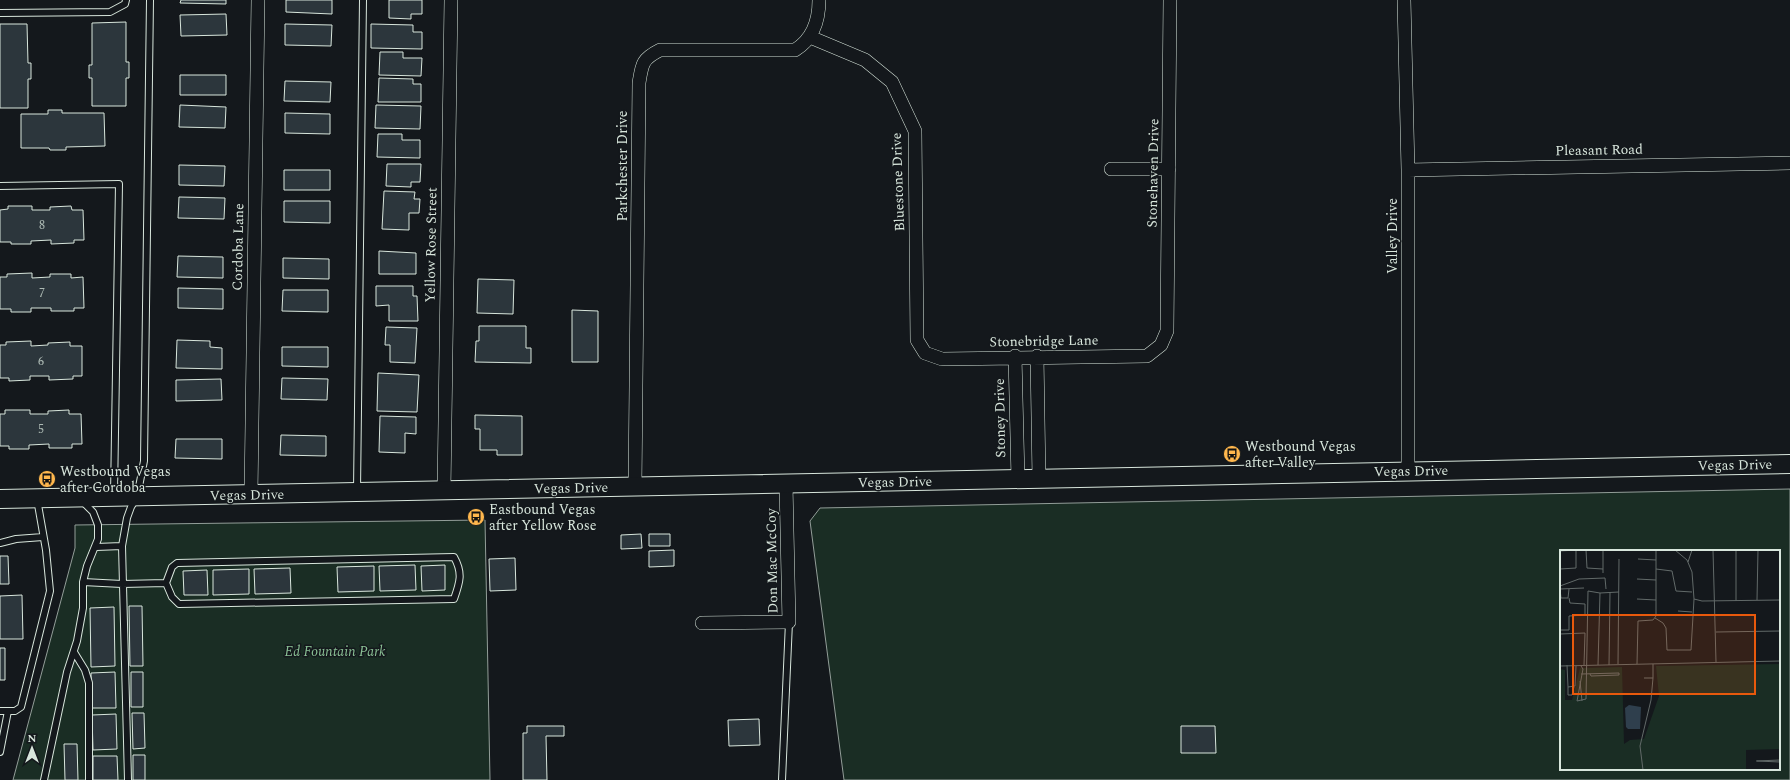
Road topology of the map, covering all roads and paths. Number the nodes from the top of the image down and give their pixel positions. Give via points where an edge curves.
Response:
1 (126, 0) edge
2 (150, 0) edge
3 (258, 0) edge
4 (363, 0) edge
5 (450, 0) edge
6 (819, 0) edge
7 (1170, 0) edge
8 (1404, 0) edge
9 (0, 13) edge
10 (810, 37) junction
11 (1790, 163) edge
12 (1111, 169) dead end
13 (1170, 169) junction
14 (1408, 170) junction
15 (0, 186) edge
16 (1161, 345) joint
17 (925, 353) joint
18 (1015, 356) junction
19 (1037, 356) junction
20 (1790, 464) edge
21 (1408, 471) junction
22 (1018, 479) junction
23 (1039, 479) junction
24 (786, 484) junction
25 (635, 487) junction
26 (444, 491) junction
27 (357, 492) junction
28 (251, 494) junction
29 (114, 497) junction
30 (137, 497) junction
31 (79, 498) junction
32 (37, 499) junction
33 (0, 500) edge
34 (43, 537) junction
35 (0, 544) edge
36 (122, 546) junction
37 (96, 547) junction
38 (84, 582) junction
39 (166, 583) junction
40 (122, 584) junction
41 (789, 622) junction
42 (702, 623) dead end
43 (74, 652) junction
44 (0, 711) edge
45 (8, 711) junction
46 (0, 752) edge
47 (44, 780) edge
48 (89, 780) edge
49 (128, 780) edge
50 (782, 780) edge

1 - 9 lane via 125,4 110,12
2 - 30 lane via 144,462
3 - 28 street, Cordoba Lane
4 - 27 lane
5 - 26 street, Yellow Rose Street
6 - 10 street, Parkchester Drive via 819,14
7 - 13 street, Stonehaven Drive
8 - 14 street, Valley Drive
10 - 17 street, Bluestone Drive via 865,60 892,82 915,131 917,340
10 - 25 street, Parkchester Drive via 805,44 795,50 660,50 648,56 641,68
11 - 14 street, Pleasant Road
12 - 13 street
13 - 16 street, Stonehaven Drive via 1167,332
14 - 21 street, Valley Drive
15 - 29 lane via 119,184
16 - 19 street, Stonebridge Lane via 1147,356
17 - 18 street, Stonebridge Lane via 942,359
18 - 19 street, Stonebridge Lane
18 - 22 street, Stoney Drive
19 - 23 street
20 - 21 main road, Vegas Drive
21 - 23 main road, Vegas Drive
22 - 23 main road, Vegas Drive
22 - 24 main road, Vegas Drive
24 - 25 main road, Vegas Drive
24 - 41 street, Don Mac McCoy
25 - 26 main road, Vegas Drive
26 - 27 main road, Vegas Drive
27 - 28 main road, Vegas Drive
28 - 30 main road, Vegas Drive
29 - 30 main road, Vegas Drive
29 - 31 main road, Vegas Drive
30 - 36 lane via 127,518
31 - 32 main road, Vegas Drive
31 - 37 lane via 93,512 98,525
32 - 33 main road, Vegas Drive
32 - 34 lane
34 - 35 lane via 16,539
34 - 45 lane via 50,591 21,707 16,711
36 - 37 lane
36 - 40 lane
37 - 38 lane via 87,566
38 - 40 lane
38 - 43 lane via 83,608
39 - 39 lane via 172,567 177,563 454,557 460,575 454,599 179,604 172,597
39 - 40 lane
40 - 49 lane
41 - 42 street, Don Mac McCoy
41 - 50 lane
43 - 47 lane
43 - 48 lane via 85,670 89,683
44 - 45 lane
45 - 46 lane

